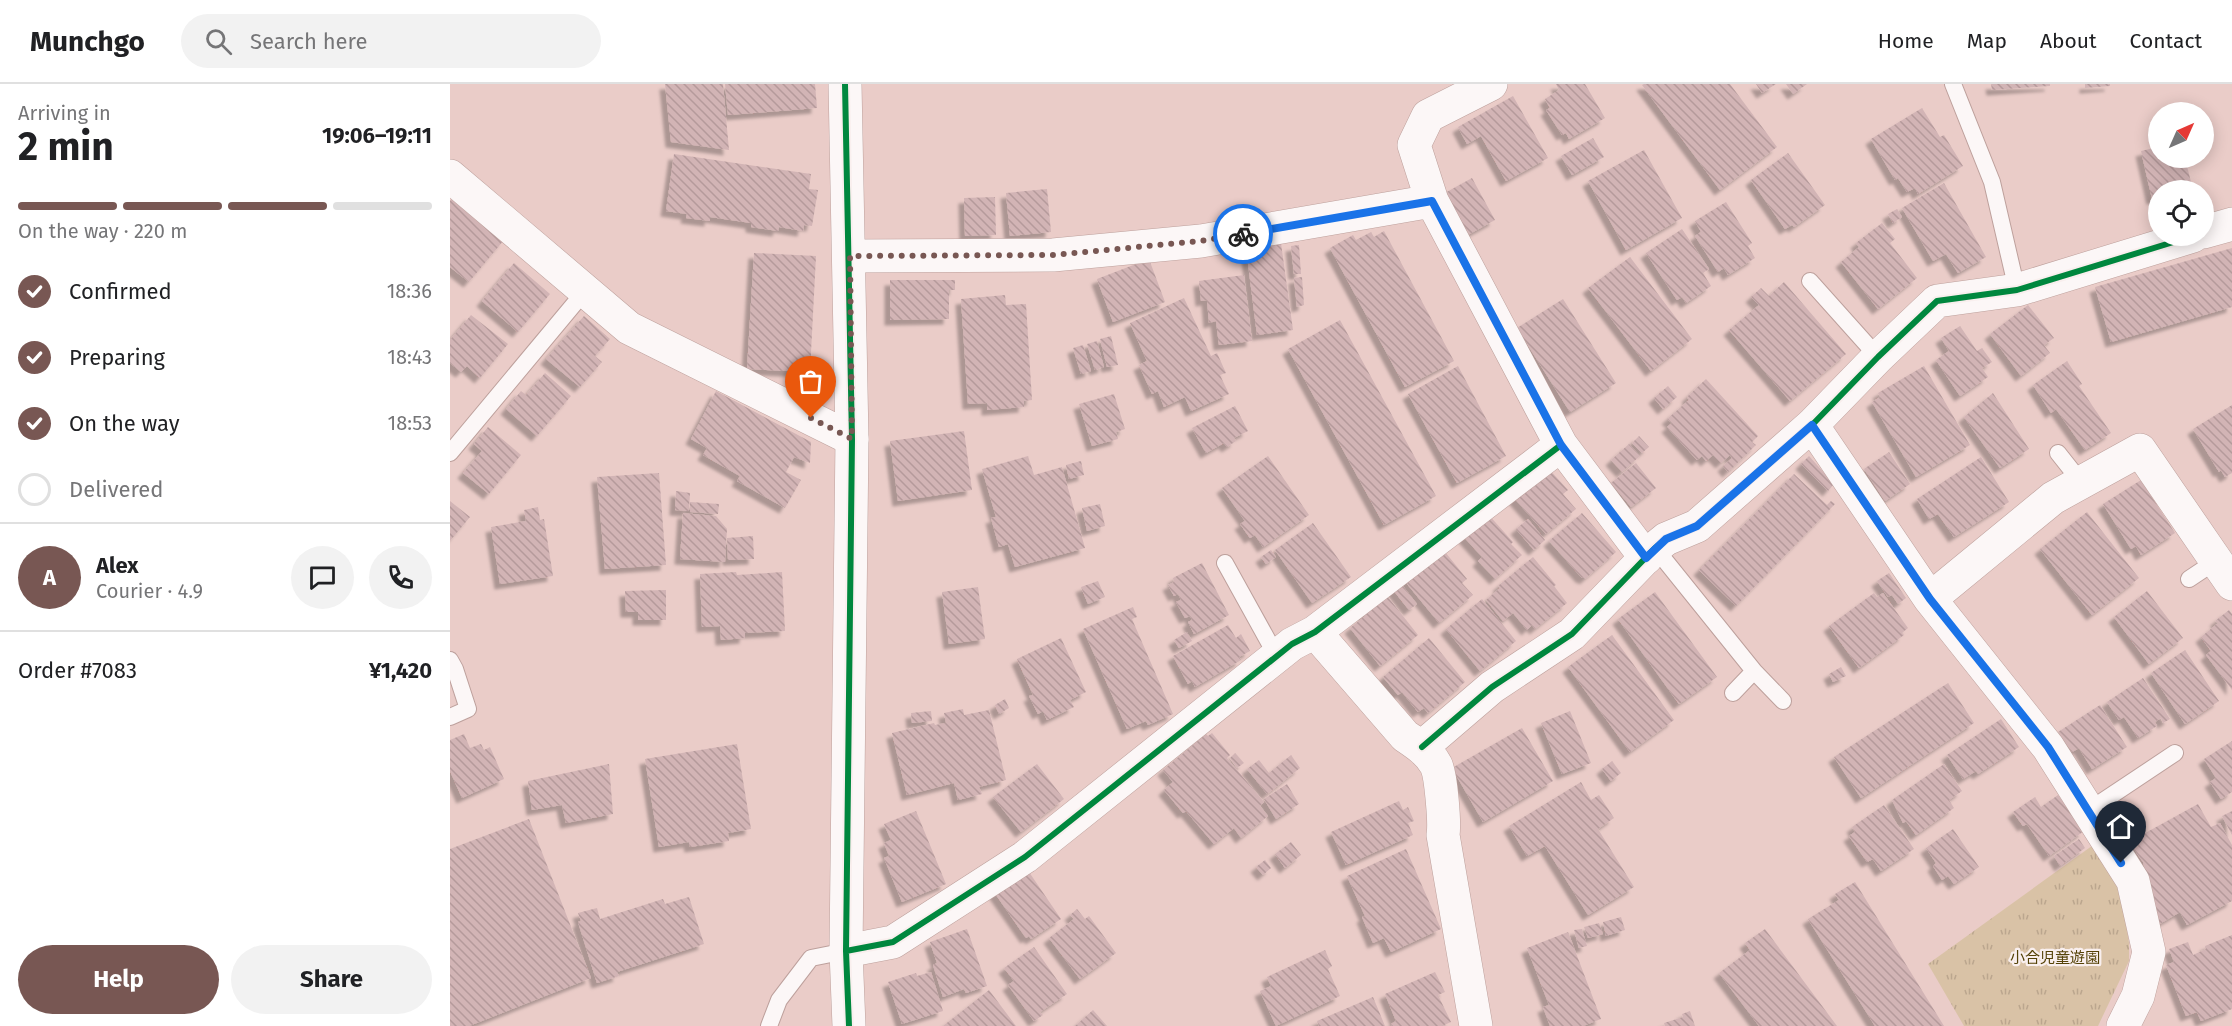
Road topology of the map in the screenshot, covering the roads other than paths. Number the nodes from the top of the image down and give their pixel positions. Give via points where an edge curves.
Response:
1 (845, 84) edge
2 (1953, 84) edge
3 (1488, 85) edge
4 (450, 176) edge
5 (1432, 201) junction
6 (2232, 224) edge
7 (2214, 229) edge
8 (2160, 246) edge
9 (850, 256) junction
10 (1810, 281) dead end
11 (2017, 290) junction
12 (585, 291) junction
13 (1878, 357) junction
14 (1812, 425) junction
15 (852, 439) junction
16 (1561, 445) junction
17 (450, 453) edge
18 (2058, 453) dead end
19 (2081, 482) junction
20 (1651, 553) junction
21 (1225, 563) dead end
22 (2224, 572) edge
23 (2189, 579) dead end
24 (1930, 599) junction
25 (1315, 632) junction
26 (1277, 657) junction
27 (450, 660) edge
28 (1754, 671) junction
29 (1733, 693) dead end
30 (1783, 701) dead end
31 (450, 717) edge
32 (1422, 747) junction
33 (2175, 753) dead end
34 (2088, 811) junction
35 (846, 951) junction
36 (851, 1019) edge
37 (769, 1026) edge
38 (1476, 1026) edge
39 (2122, 1026) edge

1 - 9 street
2 - 11 lane via 1992,182
3 - 5 street via 1428,116 1423,125 1414,145
4 - 12 street
5 - 9 street via 1201,241 1053,255
5 - 16 street
6 - 7 street
8 - 11 street
9 - 15 street
10 - 13 lane
11 - 13 street via 1937,302
12 - 15 street via 629,328
12 - 17 lane
13 - 14 street
14 - 20 street via 1697,526 1666,539
14 - 24 street
15 - 35 street
16 - 20 street
16 - 25 street
18 - 19 lane
19 - 22 street via 2140,450
19 - 24 street via 2053,498
20 - 28 lane
20 - 32 street via 1572,634 1492,687
21 - 26 lane
22 - 23 lane
24 - 34 street via 2048,747
25 - 26 street
25 - 32 street via 1405,736
26 - 35 street via 1025,857 893,942
27 - 31 lane via 468,710
28 - 29 lane
28 - 30 lane
32 - 38 street via 1437,766 1443,835
33 - 34 lane
34 - 39 street via 2133,881 2149,952 2138,996
35 - 36 street
35 - 37 lane via 811,958 779,1000

